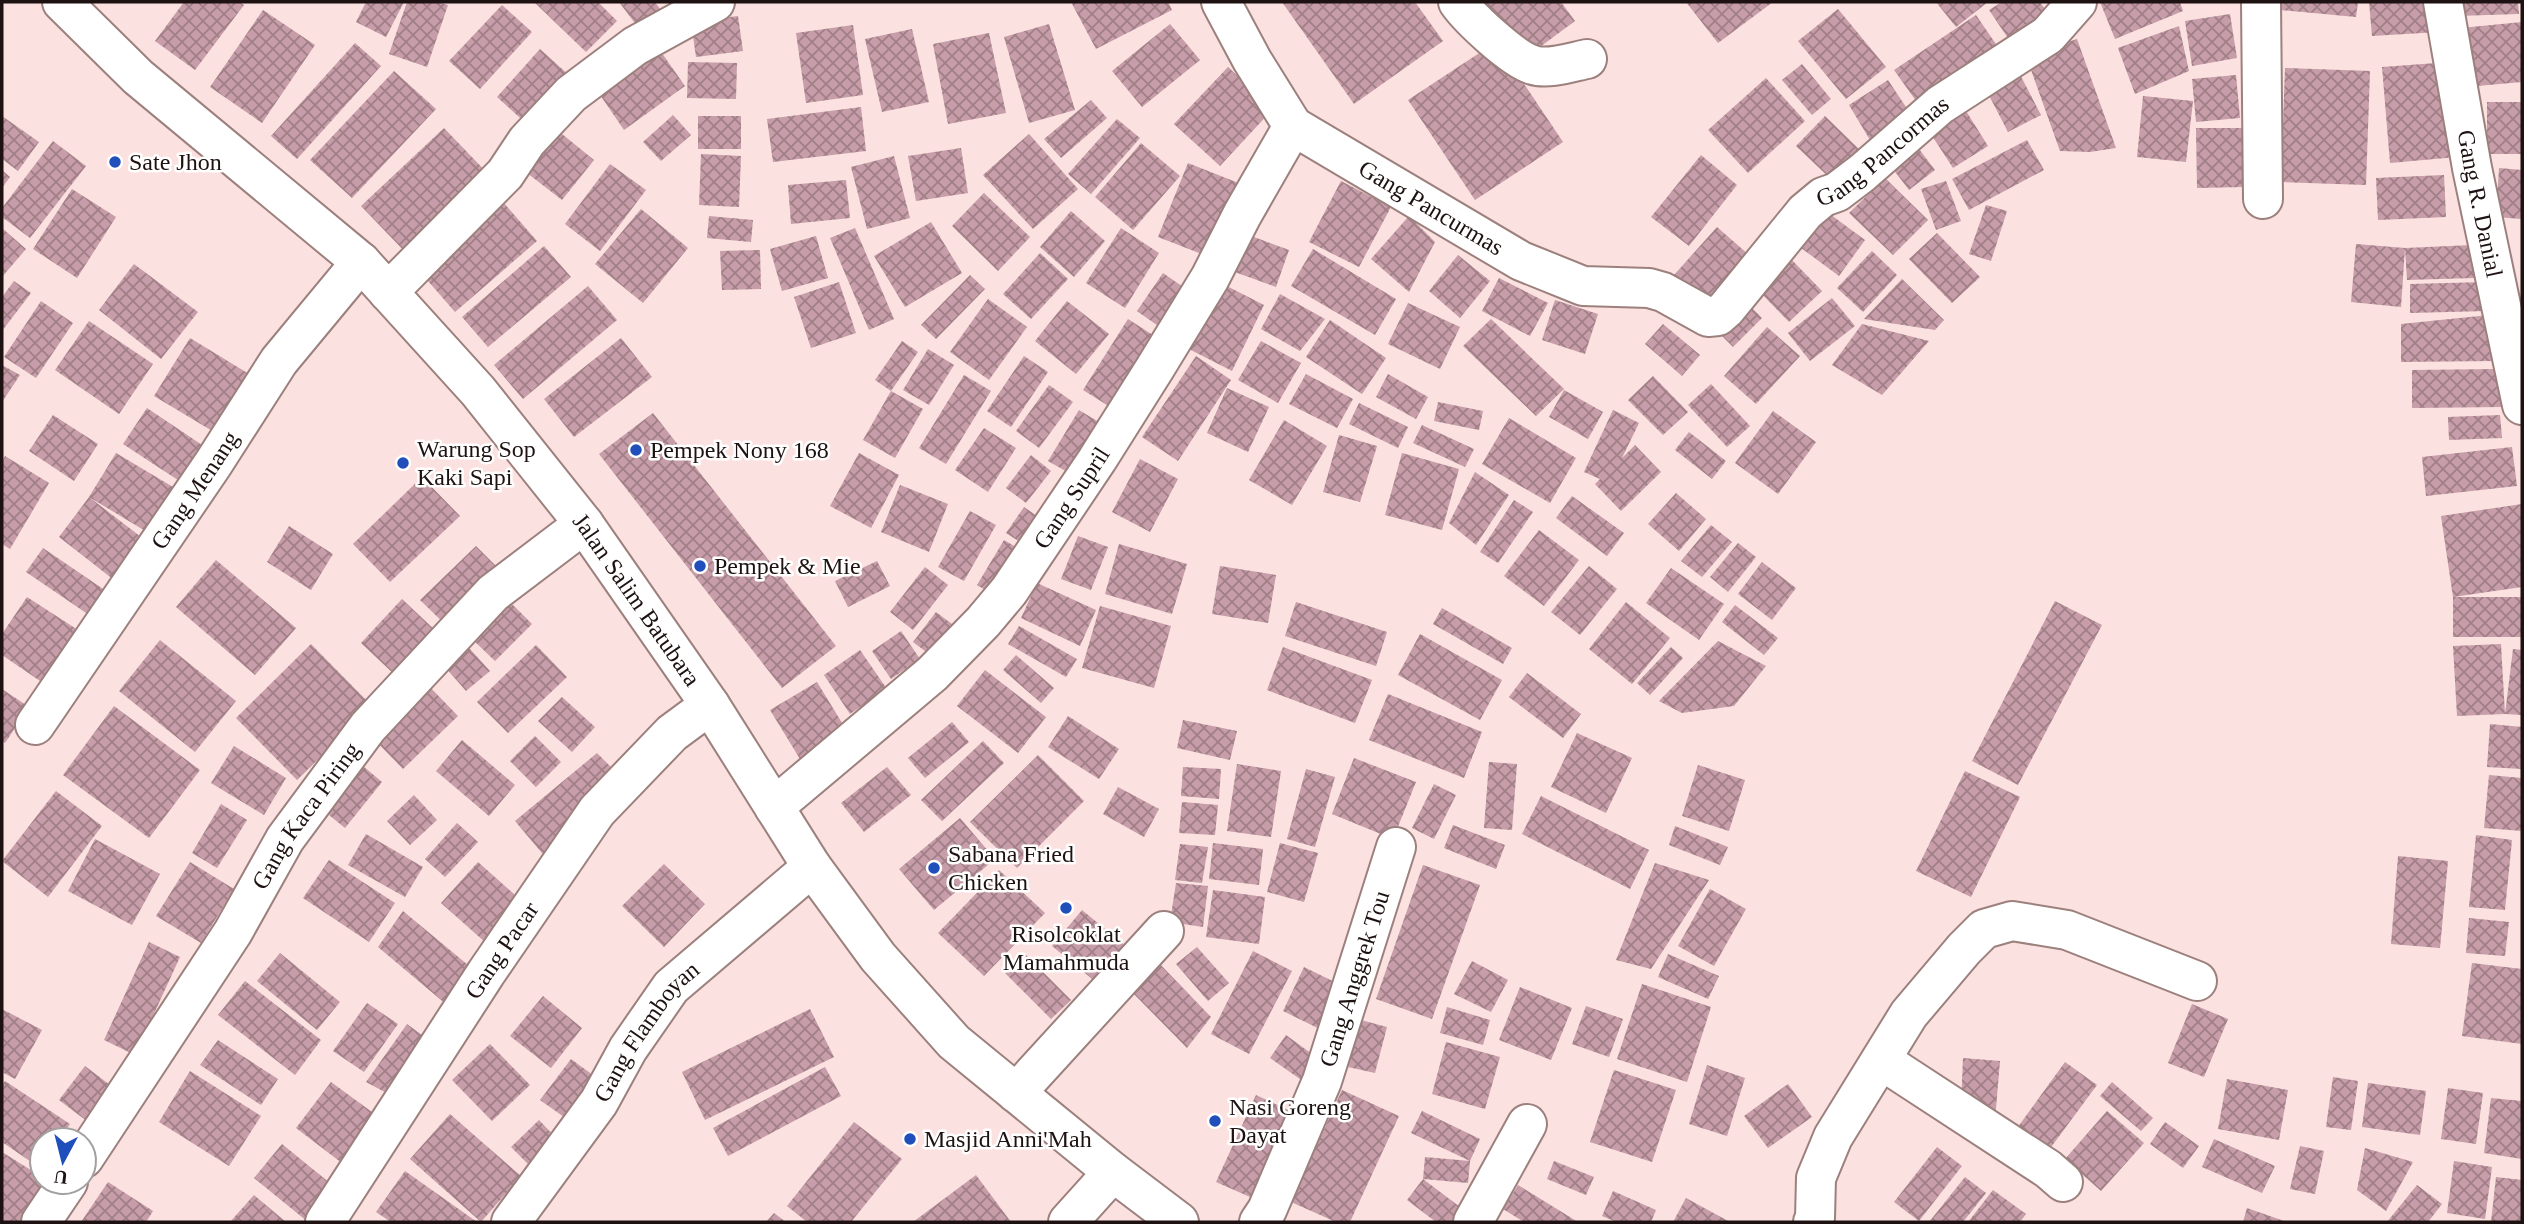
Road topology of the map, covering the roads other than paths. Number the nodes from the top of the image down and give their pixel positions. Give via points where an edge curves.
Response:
1 (62, 2) edge
2 (715, 2) edge
3 (1221, 2) edge
4 (1458, 2) edge
5 (2077, 2) edge
6 (2261, 2) edge
7 (2443, 2) edge
8 (1587, 59) dead end
9 (1293, 126) junction
10 (2263, 199) dead end
11 (362, 262) junction
12 (388, 292) junction
13 (1708, 317) joint
14 (2522, 405) edge
15 (584, 524) junction
16 (710, 705) junction
17 (35, 725) dead end
18 (774, 807) junction
19 (1396, 847) dead end
20 (812, 867) junction
21 (1164, 931) dead end
22 (2197, 981) dead end
23 (1881, 1060) junction
24 (1016, 1093) junction
25 (1527, 1124) dead end
26 (98, 1137) edge
27 (1113, 1172) junction
28 (2063, 1182) dead end
29 (59, 1196) edge
30 (1816, 1221) edge
31 (41, 1222) edge
32 (325, 1222) edge
33 (510, 1222) edge
34 (1068, 1222) edge
35 (1179, 1222) edge
36 (1259, 1222) edge
37 (1473, 1222) edge

1 - 11 street, Jalan Salim Batubara via 138,77
2 - 12 street via 635,46 571,94 527,141 505,174
3 - 9 street, Gang Pancurmas
4 - 8 street via 1508,49 1533,65
5 - 13 street, Gang Pancormas via 2048,35 1940,105 1855,179 1805,212 1726,309
6 - 10 street
7 - 14 street, Gang R. Danial
9 - 13 street, Gang Pancurmas via 1548,274 1583,286 1649,288
9 - 18 street, Gang Supril via 1210,278 1009,591 933,674
11 - 12 street, Jalan Salim Batubara
11 - 17 street, Gang Menang via 279,361
12 - 15 street, Jalan Salim Batubara via 478,391
15 - 16 street, Jalan Salim Batubara
15 - 26 street, Gang Kaca Piring via 493,593 368,727 285,839 233,933
16 - 18 street, Jalan Salim Batubara
16 - 32 street, Gang Pacar via 672,733 597,811
18 - 20 street, Jalan Salim Batubara
19 - 36 street, Gang Anggrek Tou via 1322,1081
20 - 24 street, Jalan Salim Batubara via 878,957 954,1042
20 - 33 street, Gang Flamboyan via 671,987 628,1049 599,1102
21 - 24 street
22 - 23 street via 2067,930 2012,921 1984,929 1964,949 1909,1014
23 - 28 street
23 - 30 street via 1833,1137 1816,1178
24 - 27 street, Jalan Salim Batubara
25 - 37 street
27 - 34 street
27 - 35 street, Jalan Salim Batubara
29 - 31 street

